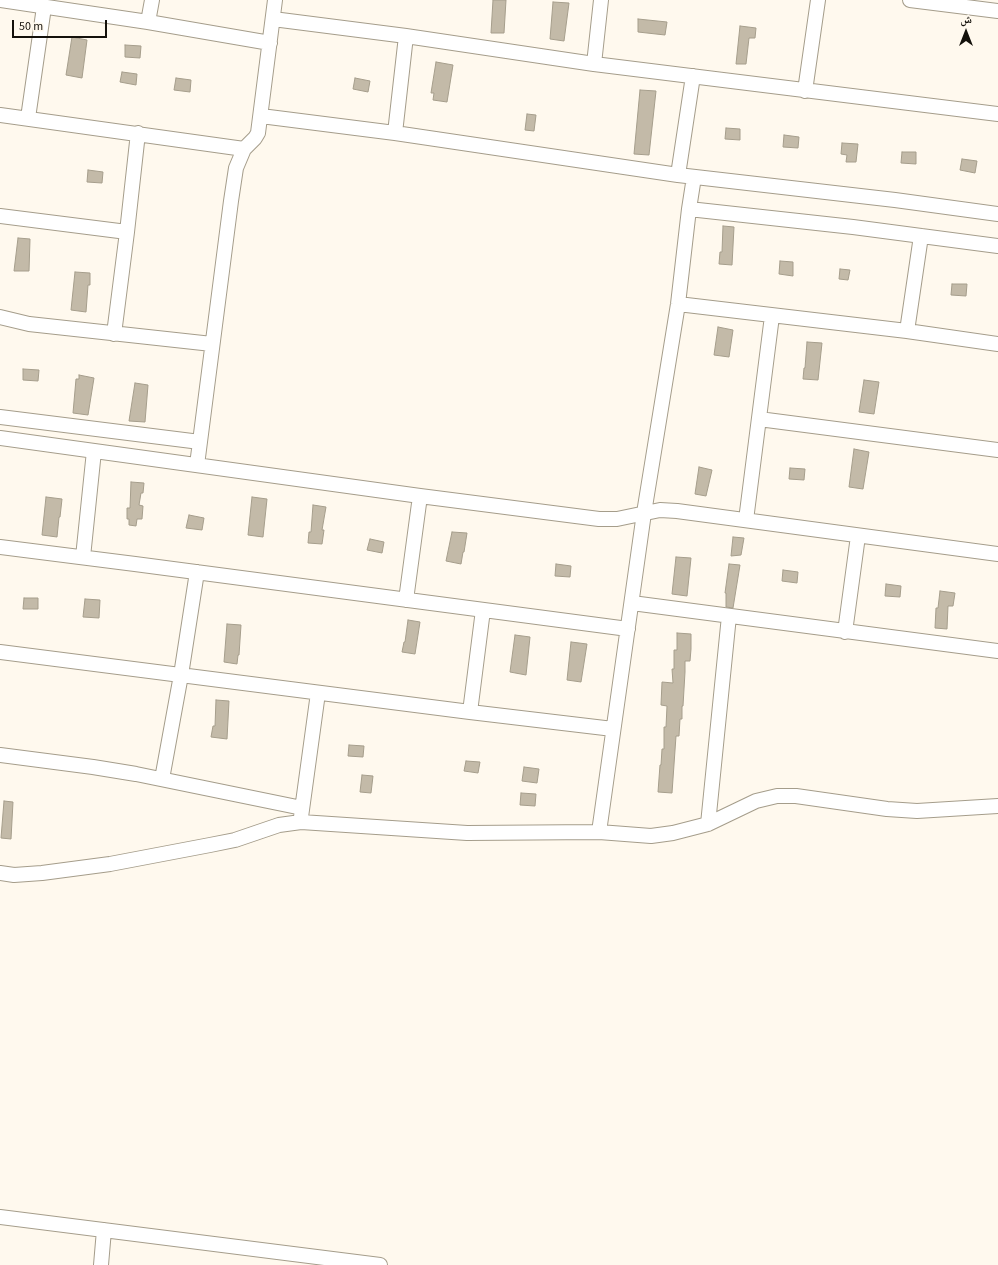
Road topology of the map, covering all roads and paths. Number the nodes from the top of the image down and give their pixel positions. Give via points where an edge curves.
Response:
1 (0, 0) edge
2 (152, 0) edge
3 (275, 0) edge
4 (601, 0) edge
5 (818, 0) edge
6 (910, 0) edge
7 (44, 7) junction
8 (998, 11) edge
9 (273, 19) junction
10 (148, 22) junction
11 (406, 36) junction
12 (270, 43) junction
13 (594, 64) junction
14 (693, 76) junction
15 (805, 91) junction
16 (998, 114) edge
17 (0, 115) edge
18 (261, 116) junction
19 (28, 118) junction
20 (138, 133) junction
21 (394, 133) junction
22 (244, 149) junction
23 (678, 175) junction
24 (694, 177) junction
25 (689, 209) junction
26 (998, 214) edge
27 (0, 216) edge
28 (127, 232) junction
29 (921, 236) junction
30 (998, 246) edge
31 (678, 304) junction
32 (772, 316) junction
33 (0, 317) edge
34 (908, 331) junction
35 (114, 334) junction
36 (212, 344) junction
37 (998, 344) edge
38 (0, 417) edge
39 (759, 420) junction
40 (0, 438) edge
41 (200, 442) junction
42 (998, 450) edge
43 (94, 451) junction
44 (196, 465) junction
45 (420, 496) junction
46 (644, 513) junction
47 (746, 520) junction
48 (858, 536) junction
49 (0, 547) edge
50 (998, 554) edge
51 (83, 557) junction
52 (197, 572) junction
53 (406, 600) junction
54 (632, 603) junction
55 (483, 610) junction
56 (729, 616) junction
57 (628, 629) junction
58 (845, 632) junction
59 (998, 651) edge
60 (0, 652) edge
61 (181, 675) junction
62 (318, 693) junction
63 (470, 712) junction
64 (613, 729) junction
65 (0, 755) edge
66 (162, 779) junction
67 (998, 806) edge
68 (301, 815) junction
69 (708, 824) junction
70 (599, 832) junction
71 (0, 873) edge
72 (0, 1217) edge
73 (104, 1230) junction
74 (101, 1265) edge
75 (380, 1265) edge

1 - 7 street
2 - 10 street
3 - 9 street
4 - 13 street
5 - 15 street
6 - 8 street
7 - 10 street
7 - 19 street
9 - 11 street
9 - 12 street
10 - 12 street
11 - 13 street
11 - 21 street
12 - 18 street
13 - 14 street
14 - 15 street
14 - 23 street
15 - 16 street
17 - 19 street
18 - 21 street
18 - 22 street via 255,138
19 - 20 street
20 - 22 street
20 - 28 street
21 - 23 street
22 - 36 street via 236,168
23 - 24 street
24 - 25 street
24 - 26 street
25 - 29 street
25 - 31 street
27 - 28 street
28 - 35 street
29 - 30 street
29 - 34 street
31 - 32 street
31 - 46 street
32 - 34 street
32 - 39 street
33 - 35 street via 29,324
34 - 37 street
35 - 36 street
36 - 41 street
38 - 41 street
39 - 42 street
39 - 47 street
40 - 43 street
41 - 44 street
43 - 44 street
43 - 51 street
44 - 45 street
45 - 46 street via 599,519 617,519
45 - 53 street
46 - 47 street via 660,510 677,511
46 - 54 street
47 - 48 street
48 - 50 street
48 - 58 street
49 - 51 street
51 - 52 street
52 - 53 street
52 - 61 street
53 - 55 street
54 - 56 street
54 - 57 street
55 - 57 street
55 - 63 street
56 - 58 street
56 - 69 street
57 - 64 street
58 - 59 street
60 - 61 street
61 - 62 street
61 - 66 street
62 - 63 street
62 - 68 street
63 - 64 street
64 - 70 street
65 - 66 street
66 - 68 street
67 - 69 street via 917,811 778,796 756,801
68 - 70 street via 467,834
68 - 71 street via 234,840 210,845 42,874
69 - 70 street via 651,836
72 - 73 street
73 - 74 street
73 - 75 street

